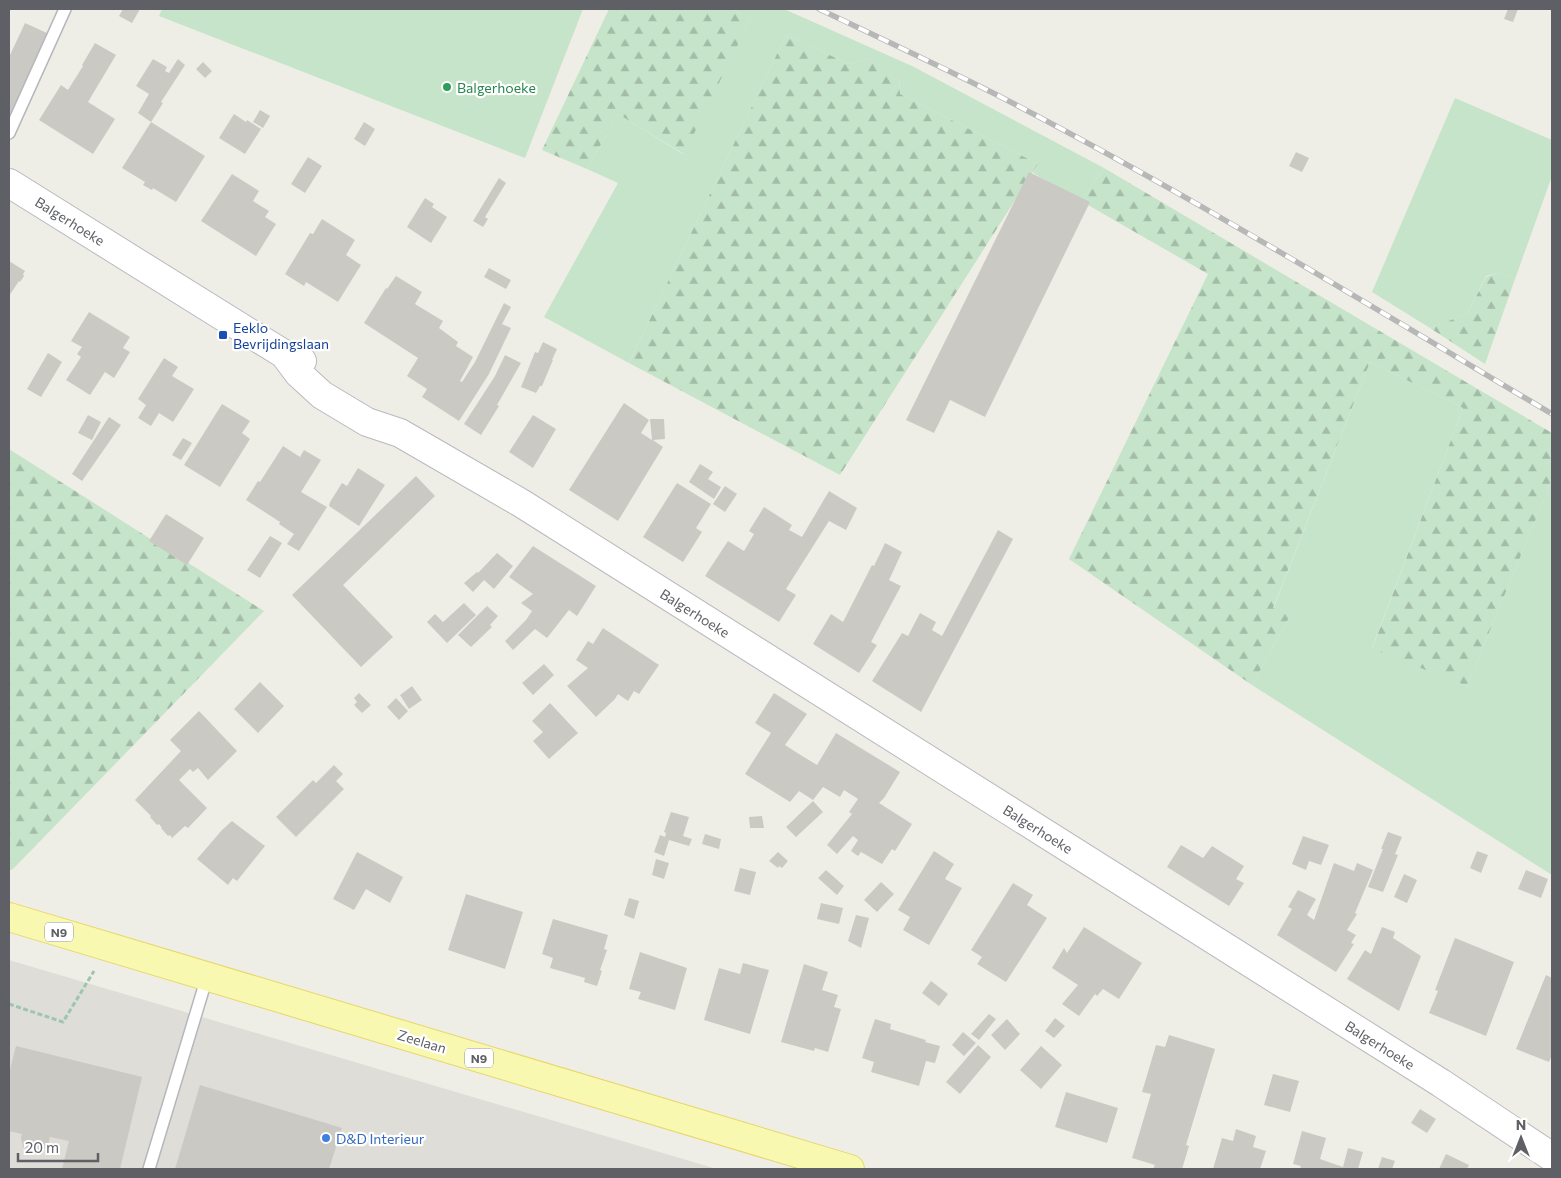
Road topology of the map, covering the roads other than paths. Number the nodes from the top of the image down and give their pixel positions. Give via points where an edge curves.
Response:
1 (65, 9) edge
2 (9, 132) edge
3 (9, 183) edge
4 (9, 918) edge
5 (207, 977) junction
6 (1552, 1157) edge
7 (839, 1168) edge
8 (149, 1169) edge

1 - 2 lane
3 - 6 main road, Balgerhoeke via 284,354 310,364 377,407 414,420 439,435 522,503 1424,1072
4 - 5 main road, Zeelaan / N9
5 - 7 main road, Zeelaan / N9
5 - 8 lane

